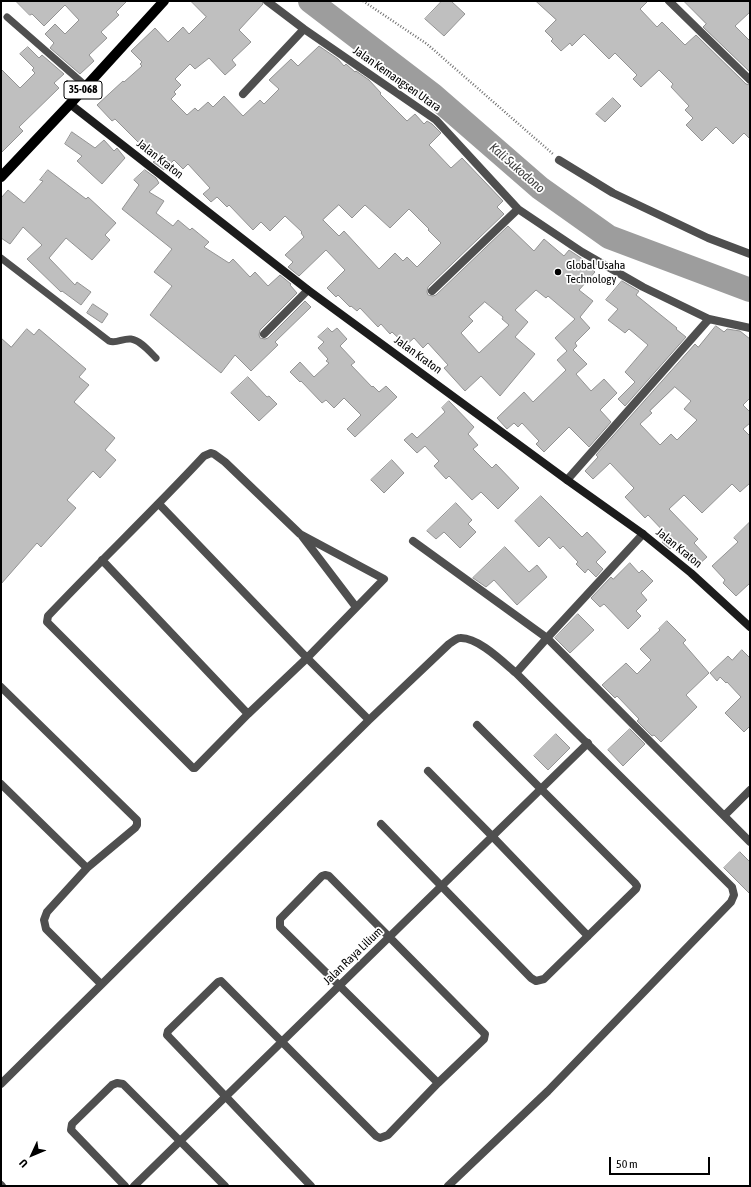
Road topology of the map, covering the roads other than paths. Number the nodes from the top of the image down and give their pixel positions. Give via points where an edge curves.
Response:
1 (164, 1) edge
2 (267, 1) edge
3 (669, 1) edge
4 (7, 17) dead end
5 (304, 29) junction
6 (750, 80) edge
7 (86, 86) junction
8 (243, 94) dead end
9 (70, 104) junction
10 (559, 160) road end
11 (1, 177) edge
12 (518, 209) junction
13 (750, 254) edge
14 (1, 258) edge
15 (308, 290) junction
16 (432, 291) dead end
17 (708, 319) junction
18 (750, 328) edge
19 (264, 334) dead end
20 (156, 358) dead end
21 (567, 480) junction
22 (159, 504) junction
23 (300, 534) junction
24 (642, 534) junction
25 (413, 541) dead end
26 (102, 560) junction
27 (356, 607) junction
28 (750, 627) edge
29 (546, 638) junction
30 (307, 658) junction
31 (516, 673) junction
32 (1, 687) edge
33 (248, 714) junction
34 (369, 720) junction
35 (477, 725) dead end
36 (588, 742) junction
37 (428, 771) dead end
38 (1, 784) edge
39 (540, 789) junction
40 (750, 790) edge
41 (724, 815) junction
42 (381, 824) dead end
43 (492, 836) junction
44 (750, 842) edge
45 (87, 868) junction
46 (442, 885) junction
47 (390, 936) junction
48 (588, 936) junction
49 (101, 984) junction
50 (339, 986) junction
51 (281, 1042) junction
52 (438, 1083) junction
53 (1, 1084) edge
54 (225, 1097) junction
55 (180, 1141) junction
56 (125, 1186) edge
57 (134, 1186) edge
58 (225, 1186) edge
59 (311, 1186) edge
60 (448, 1186) edge

1 - 7 main road, 35-068
2 - 5 street, Jalan Kemangsen Utara
3 - 6 street
4 - 7 lane
5 - 8 street
5 - 12 street, Jalan Kemangsen Utara via 436,120
7 - 9 main road, 35-068
9 - 11 main road, 35-068
9 - 15 street, Jalan Kraton
10 - 13 street via 613,193 708,238
12 - 16 street
12 - 17 street, Jalan Kemangsen Utara via 582,252 643,287
14 - 20 lane via 112,343 131,338 138,341
15 - 19 street
15 - 21 street, Jalan Kraton
17 - 18 street, Jalan Kemangsen Utara
17 - 21 street
21 - 24 street, Jalan Kraton
22 - 23 street via 204,456 211,453 225,462
22 - 26 street
22 - 30 street
23 - 27 street
23 - 27 street via 384,578
24 - 28 street, Jalan Kraton via 691,573
24 - 29 street
25 - 29 street
26 - 33 street
26 - 33 street via 48,616 47,622 53,629 192,768 197,767
27 - 30 street
29 - 31 street
29 - 41 street
30 - 33 street
30 - 34 street
31 - 34 street via 486,648 473,641 459,638 449,644
31 - 36 street
32 - 45 street via 137,820 135,828
34 - 49 street
35 - 39 street
36 - 39 street, Jalan Raya Lilium
36 - 60 street via 732,887 734,896 548,1091
37 - 43 street
38 - 45 street
39 - 43 street, Jalan Raya Lilium
39 - 48 street via 637,886
40 - 41 street
41 - 44 street
42 - 46 street
43 - 46 street, Jalan Raya Lilium
43 - 48 street
45 - 49 street via 47,912 44,920 46,930
46 - 47 street, Jalan Raya Lilium
46 - 48 street via 531,978 536,980 544,979
47 - 50 street, Jalan Raya Lilium
47 - 50 street via 329,876 322,876 280,919 279,924
47 - 52 street via 485,1034 484,1039
49 - 53 street
50 - 51 street, Jalan Raya Lilium
50 - 52 street
51 - 52 street via 380,1138 388,1135
51 - 54 street, Jalan Raya Lilium
51 - 54 street via 221,981 190,1009 167,1035
54 - 55 street, Jalan Raya Lilium
54 - 59 street
55 - 56 street via 123,1084 112,1085 72,1124 71,1130
55 - 57 street, Jalan Raya Lilium
55 - 58 street

